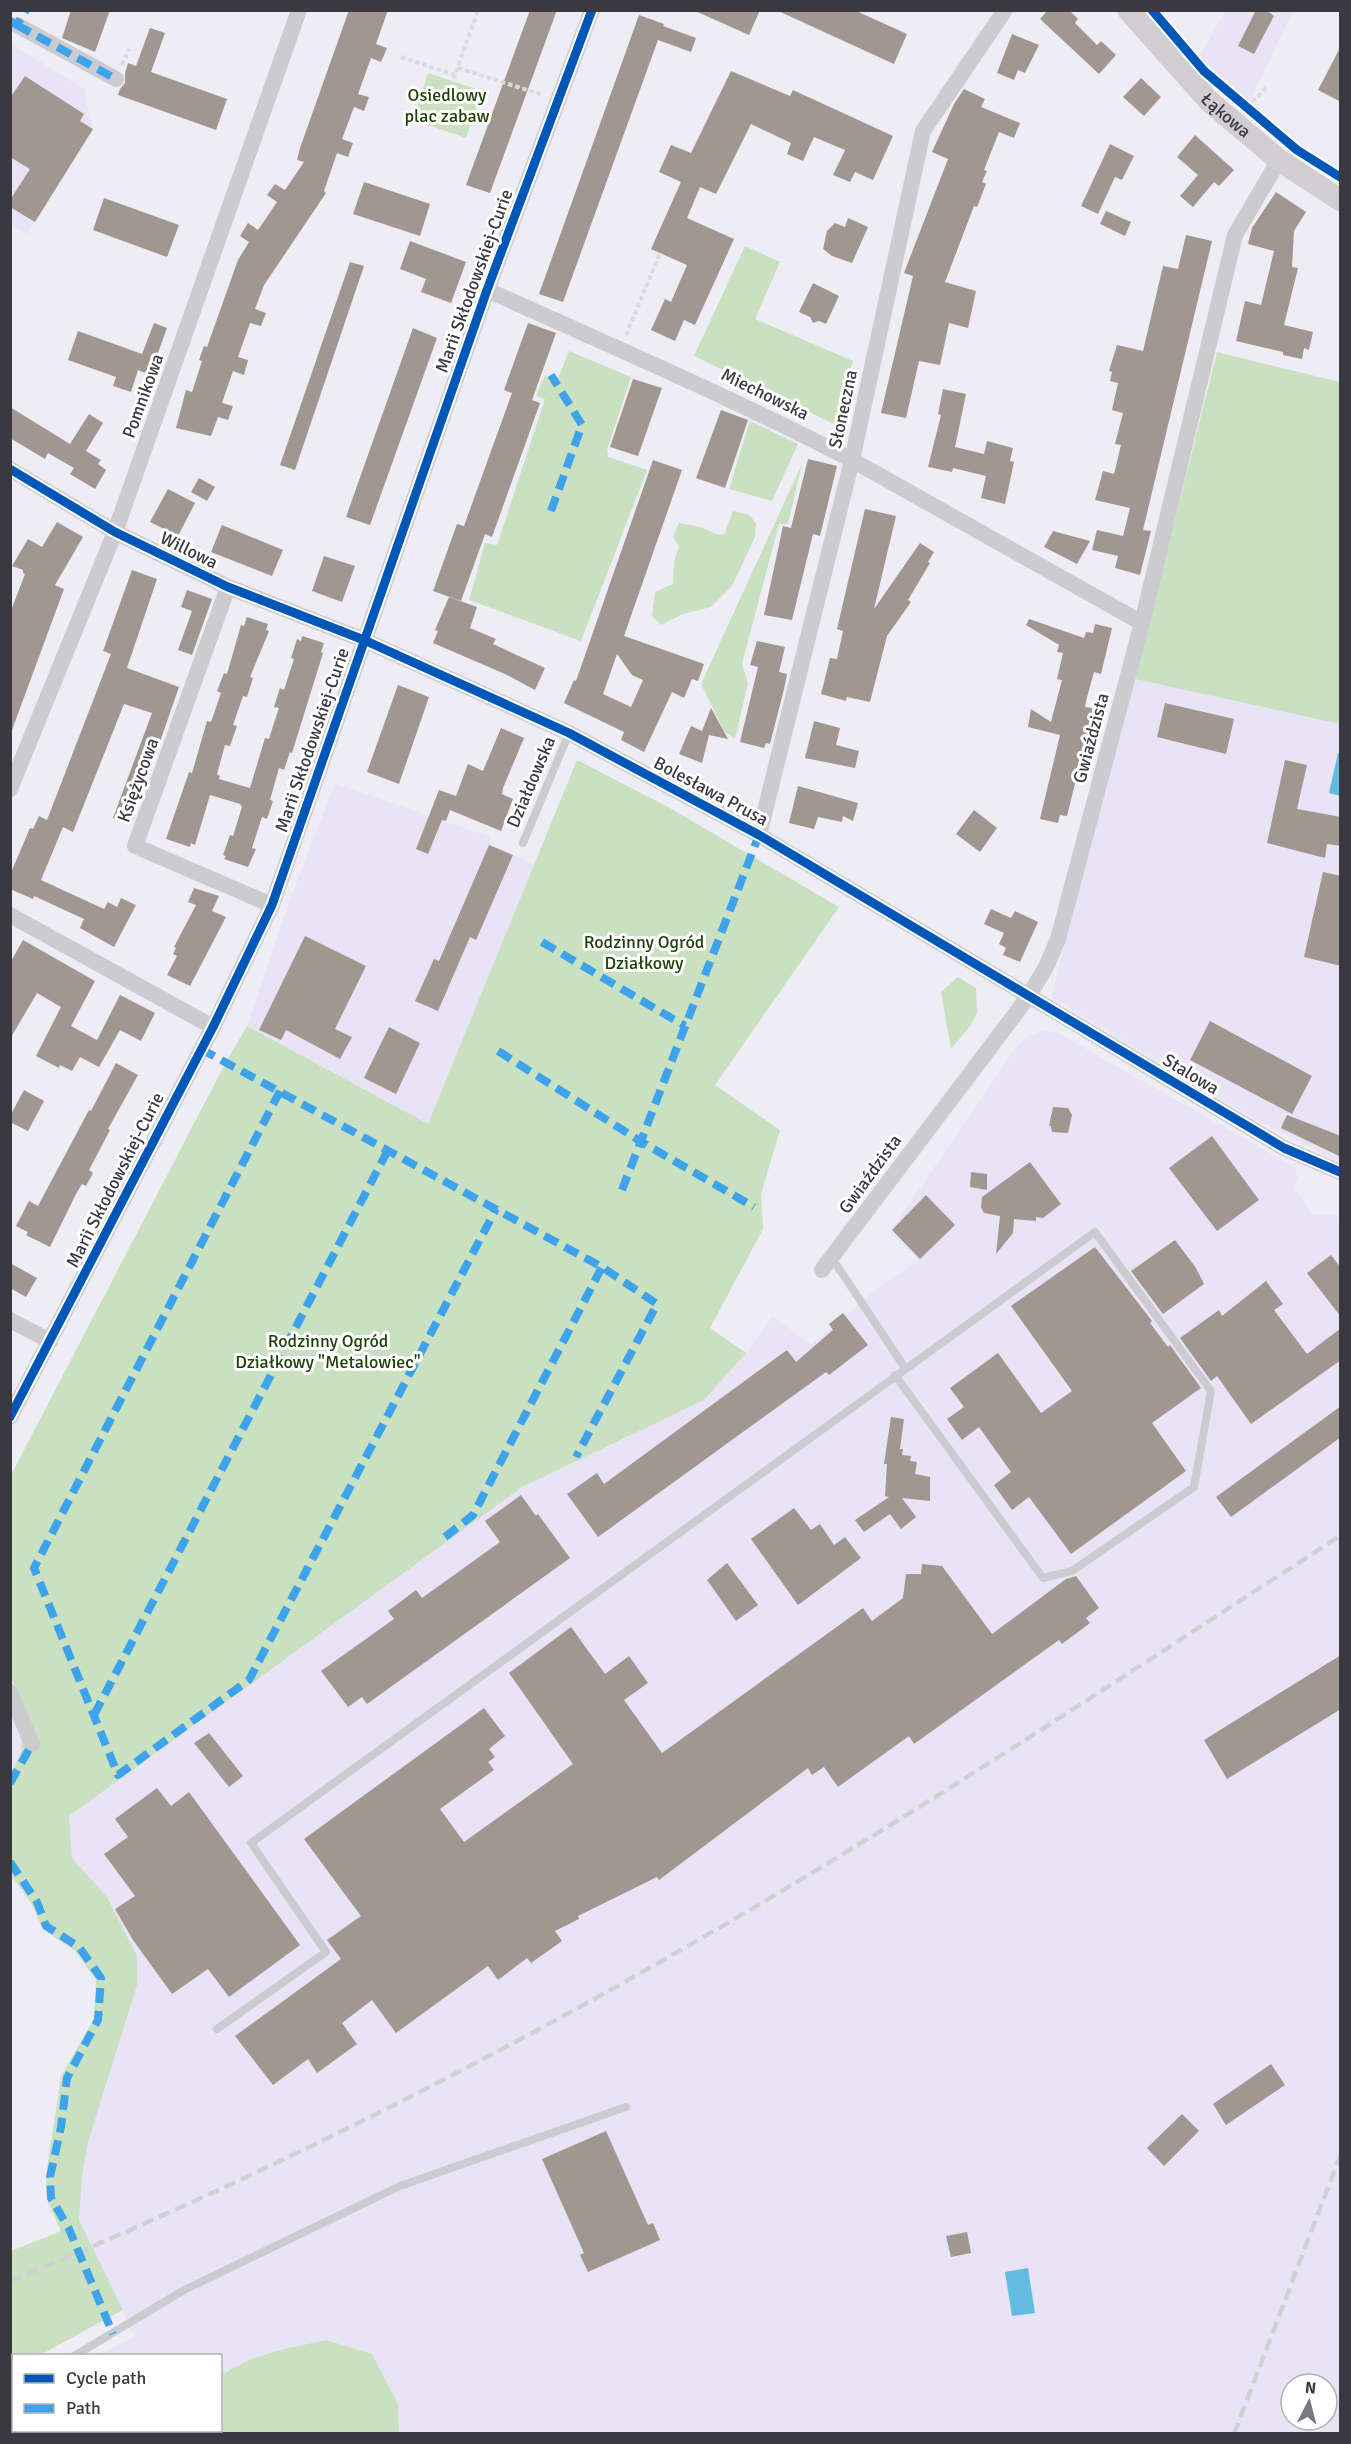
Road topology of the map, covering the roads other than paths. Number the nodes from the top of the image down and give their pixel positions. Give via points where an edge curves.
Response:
1 (299, 10) edge
2 (592, 10) edge
3 (1005, 10) edge
4 (1128, 10) edge
5 (18, 19) edge
6 (116, 79) dead end
7 (1279, 160) junction
8 (1341, 200) edge
9 (487, 290) junction
10 (852, 460) junction
11 (10, 469) edge
12 (115, 532) junction
13 (228, 587) junction
14 (1142, 623) junction
15 (364, 640) junction
16 (569, 733) junction
17 (10, 789) edge
18 (759, 835) junction
19 (523, 843) dead end
20 (272, 905) junction
21 (10, 915) edge
22 (1028, 997) junction
23 (213, 1028) junction
24 (1341, 1172) edge
25 (827, 1264) joint
26 (10, 1320) edge
27 (50, 1341) junction
28 (905, 1368) junction
29 (895, 1375) junction
30 (10, 1417) edge
31 (10, 1692) edge
32 (32, 1744) dead end
33 (217, 2030) dead end
34 (627, 2107) dead end
35 (76, 2354) edge

1 - 12 street, Pomnikowa
2 - 9 street, Marii Skłodowskiej-Curie
3 - 10 street, Słoneczna via 923,131
4 - 7 main road, Łąkowa via 1209,100
5 - 6 street
7 - 8 main road, Łąkowa
7 - 14 street, Gwiaździsta via 1234,235
9 - 10 street, Miechowska via 702,385
9 - 15 street, Marii Skłodowskiej-Curie
10 - 14 street, Miechowska
10 - 18 street, Słoneczna
11 - 12 street, Willowa
12 - 13 street, Willowa
12 - 17 street, Pomnikowa
13 - 15 street, Willowa
13 - 20 street, Księżycowa via 135,846
14 - 22 street, Gwiaździsta via 1058,939
15 - 16 street, Bolesława Prusa
15 - 20 street, Marii Skłodowskiej-Curie
16 - 18 street, Bolesława Prusa
16 - 19 lane, Działdowska
18 - 22 street, Bolesława Prusa
20 - 23 street, Marii Skłodowskiej-Curie
21 - 23 street
22 - 24 street, Stalowa via 1284,1148
22 - 25 street, Gwiaździsta
23 - 27 street, Marii Skłodowskiej-Curie
25 - 28 lane
26 - 27 street
27 - 30 street, Marii Skłodowskiej-Curie
28 - 29 lane
28 - 29 lane via 1095,1232 1211,1391 1194,1486 1072,1571 1044,1578
29 - 33 lane via 251,1843 326,1952
31 - 32 street
34 - 35 lane via 400,2186 184,2290

